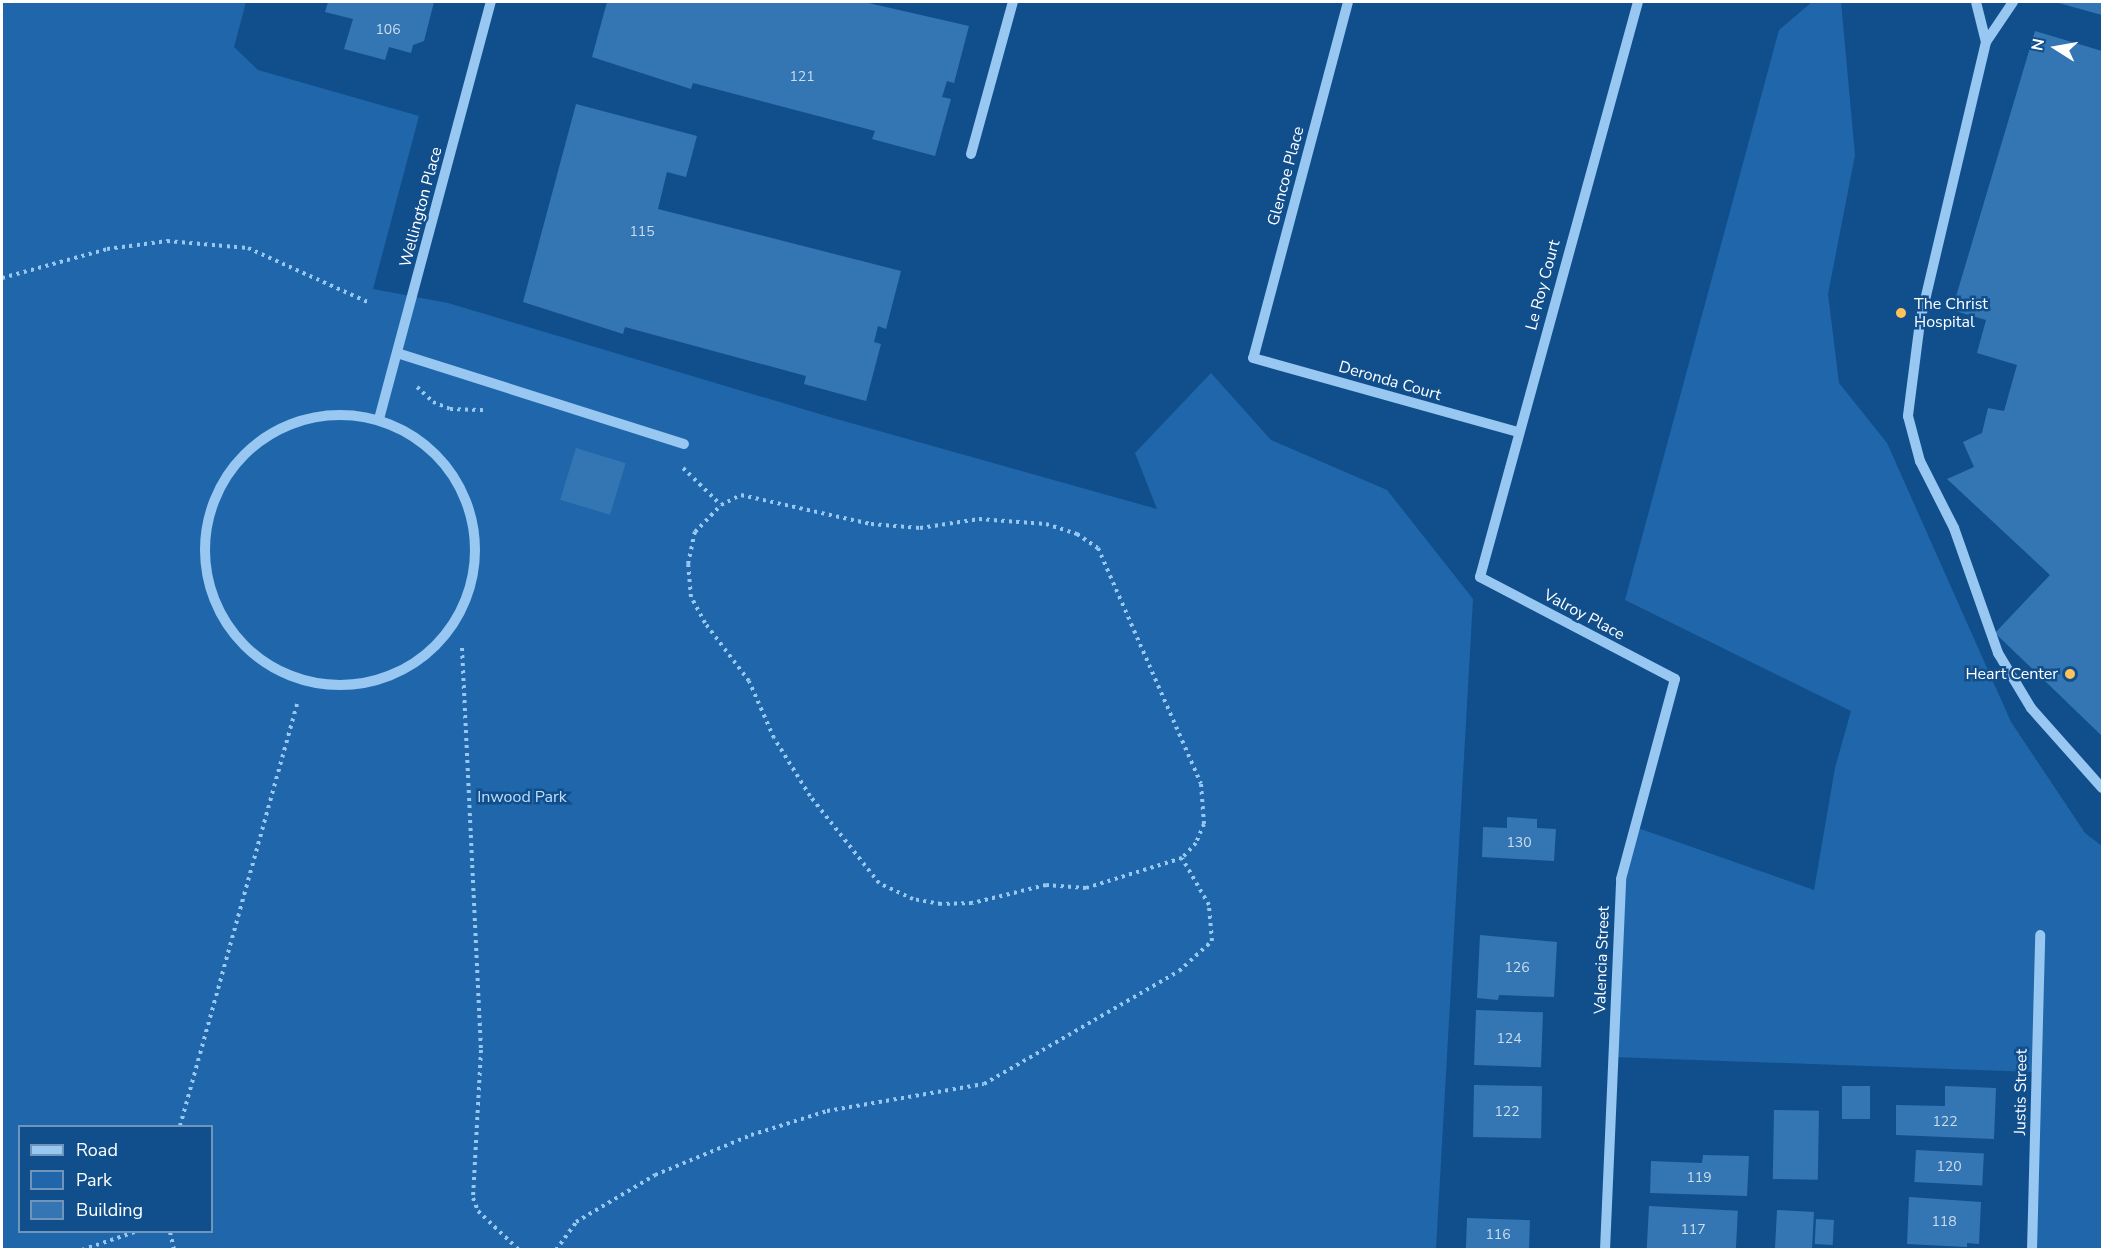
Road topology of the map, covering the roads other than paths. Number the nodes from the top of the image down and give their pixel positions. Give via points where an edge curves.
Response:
1 (491, 2) edge
2 (1013, 2) edge
3 (1348, 2) edge
4 (1638, 2) edge
5 (1976, 2) edge
6 (2013, 2) edge
7 (1986, 42) junction
8 (971, 154) dead end
9 (397, 353) junction
10 (1253, 358) joint
11 (379, 420) junction
12 (1518, 432) junction
13 (684, 444) dead end
14 (1480, 577) joint
15 (1675, 679) joint
16 (2103, 788) edge
17 (2040, 935) dead end
18 (1605, 1250) edge
19 (2032, 1250) edge

1 - 9 street, Wellington Place
2 - 8 street
3 - 10 street, Glencoe Place
4 - 12 street, Le Roy Court
5 - 7 street
6 - 7 street
7 - 16 street via 1920,322 1908,416 1920,460 1954,528 1998,653 2031,708
9 - 11 street, Wellington Place
9 - 13 street
10 - 12 street, Deronda Court
11 - 11 street via 330,415 295,422 270,435 232,468 210,515 204,541 206,565 210,588 222,614 236,638 261,661 294,678 362,684 399,672 426,655 466,601 475,555 475,524 457,481 423,443 403,429
12 - 14 street, Le Roy Court
14 - 15 street, Valroy Place
15 - 18 street, Valencia Street via 1621,879
17 - 19 street, Justis Street

